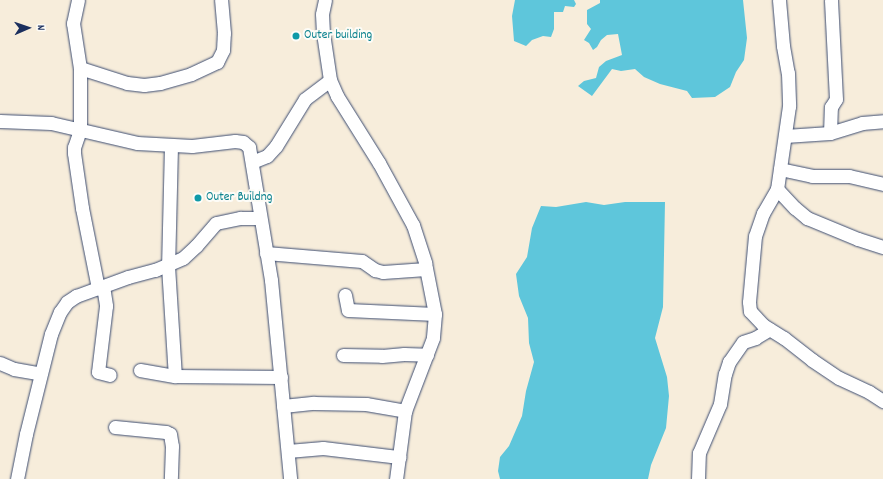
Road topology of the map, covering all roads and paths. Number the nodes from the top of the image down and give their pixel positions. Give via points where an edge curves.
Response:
1 (78, 0) edge
2 (221, 0) edge
3 (325, 0) edge
4 (779, 0) edge
5 (831, 0) edge
6 (80, 68) junction
7 (330, 80) junction
8 (0, 121) edge
9 (883, 121) edge
10 (80, 130) junction
11 (830, 133) junction
12 (785, 136) junction
13 (171, 146) junction
14 (252, 162) junction
15 (780, 169) junction
16 (883, 184) edge
17 (777, 189) junction
18 (259, 218) junction
19 (883, 247) edge
20 (266, 253) junction
21 (168, 266) junction
22 (426, 269) junction
23 (100, 287) junction
24 (345, 295) dead end
25 (435, 314) junction
26 (770, 329) junction
27 (343, 355) dead end
28 (427, 355) junction
29 (0, 363) edge
30 (140, 370) dead end
31 (41, 374) junction
32 (110, 375) dead end
33 (176, 376) junction
34 (281, 377) junction
35 (883, 401) edge
36 (283, 406) junction
37 (405, 411) junction
38 (115, 428) dead end
39 (288, 451) junction
40 (399, 457) junction
41 (17, 479) edge
42 (171, 479) edge
43 (290, 479) edge
44 (396, 479) edge
45 (698, 479) edge

1 - 6 street via 73,23
2 - 6 street via 223,50 217,62 191,74 144,85 127,83
3 - 7 street via 322,14 323,33
4 - 12 street via 789,85
5 - 11 street via 836,99 831,107
6 - 10 street
7 - 14 street via 305,99 267,156
7 - 22 street via 413,226
8 - 10 street via 51,123
9 - 11 street via 862,123
10 - 13 street via 137,143
10 - 23 street via 74,153 82,208
11 - 12 street
12 - 15 street
13 - 14 street via 243,142 249,147
13 - 21 street
14 - 18 street
15 - 16 street via 812,176 849,176
15 - 17 street
17 - 19 street via 807,218
17 - 26 street via 755,236 749,302 750,311 757,320
18 - 20 street
18 - 21 street via 240,218 216,223 191,251
20 - 22 street via 362,261 383,272
20 - 34 street
21 - 23 street
21 - 33 street
22 - 25 street
23 - 31 street via 76,296 67,302 60,312 51,334
23 - 32 street via 106,306 98,372
24 - 25 street via 348,310
25 - 28 street via 433,338
26 - 35 street via 839,378
26 - 45 street via 756,338 743,342 729,362 724,374 720,404 699,453
27 - 28 street
28 - 37 street
29 - 31 street via 14,369
30 - 33 street
31 - 41 street
33 - 34 street
34 - 36 street
36 - 37 street via 314,403 366,404
36 - 39 street
37 - 40 street
38 - 42 street via 170,434
39 - 40 street via 323,448
39 - 43 street
40 - 44 street

